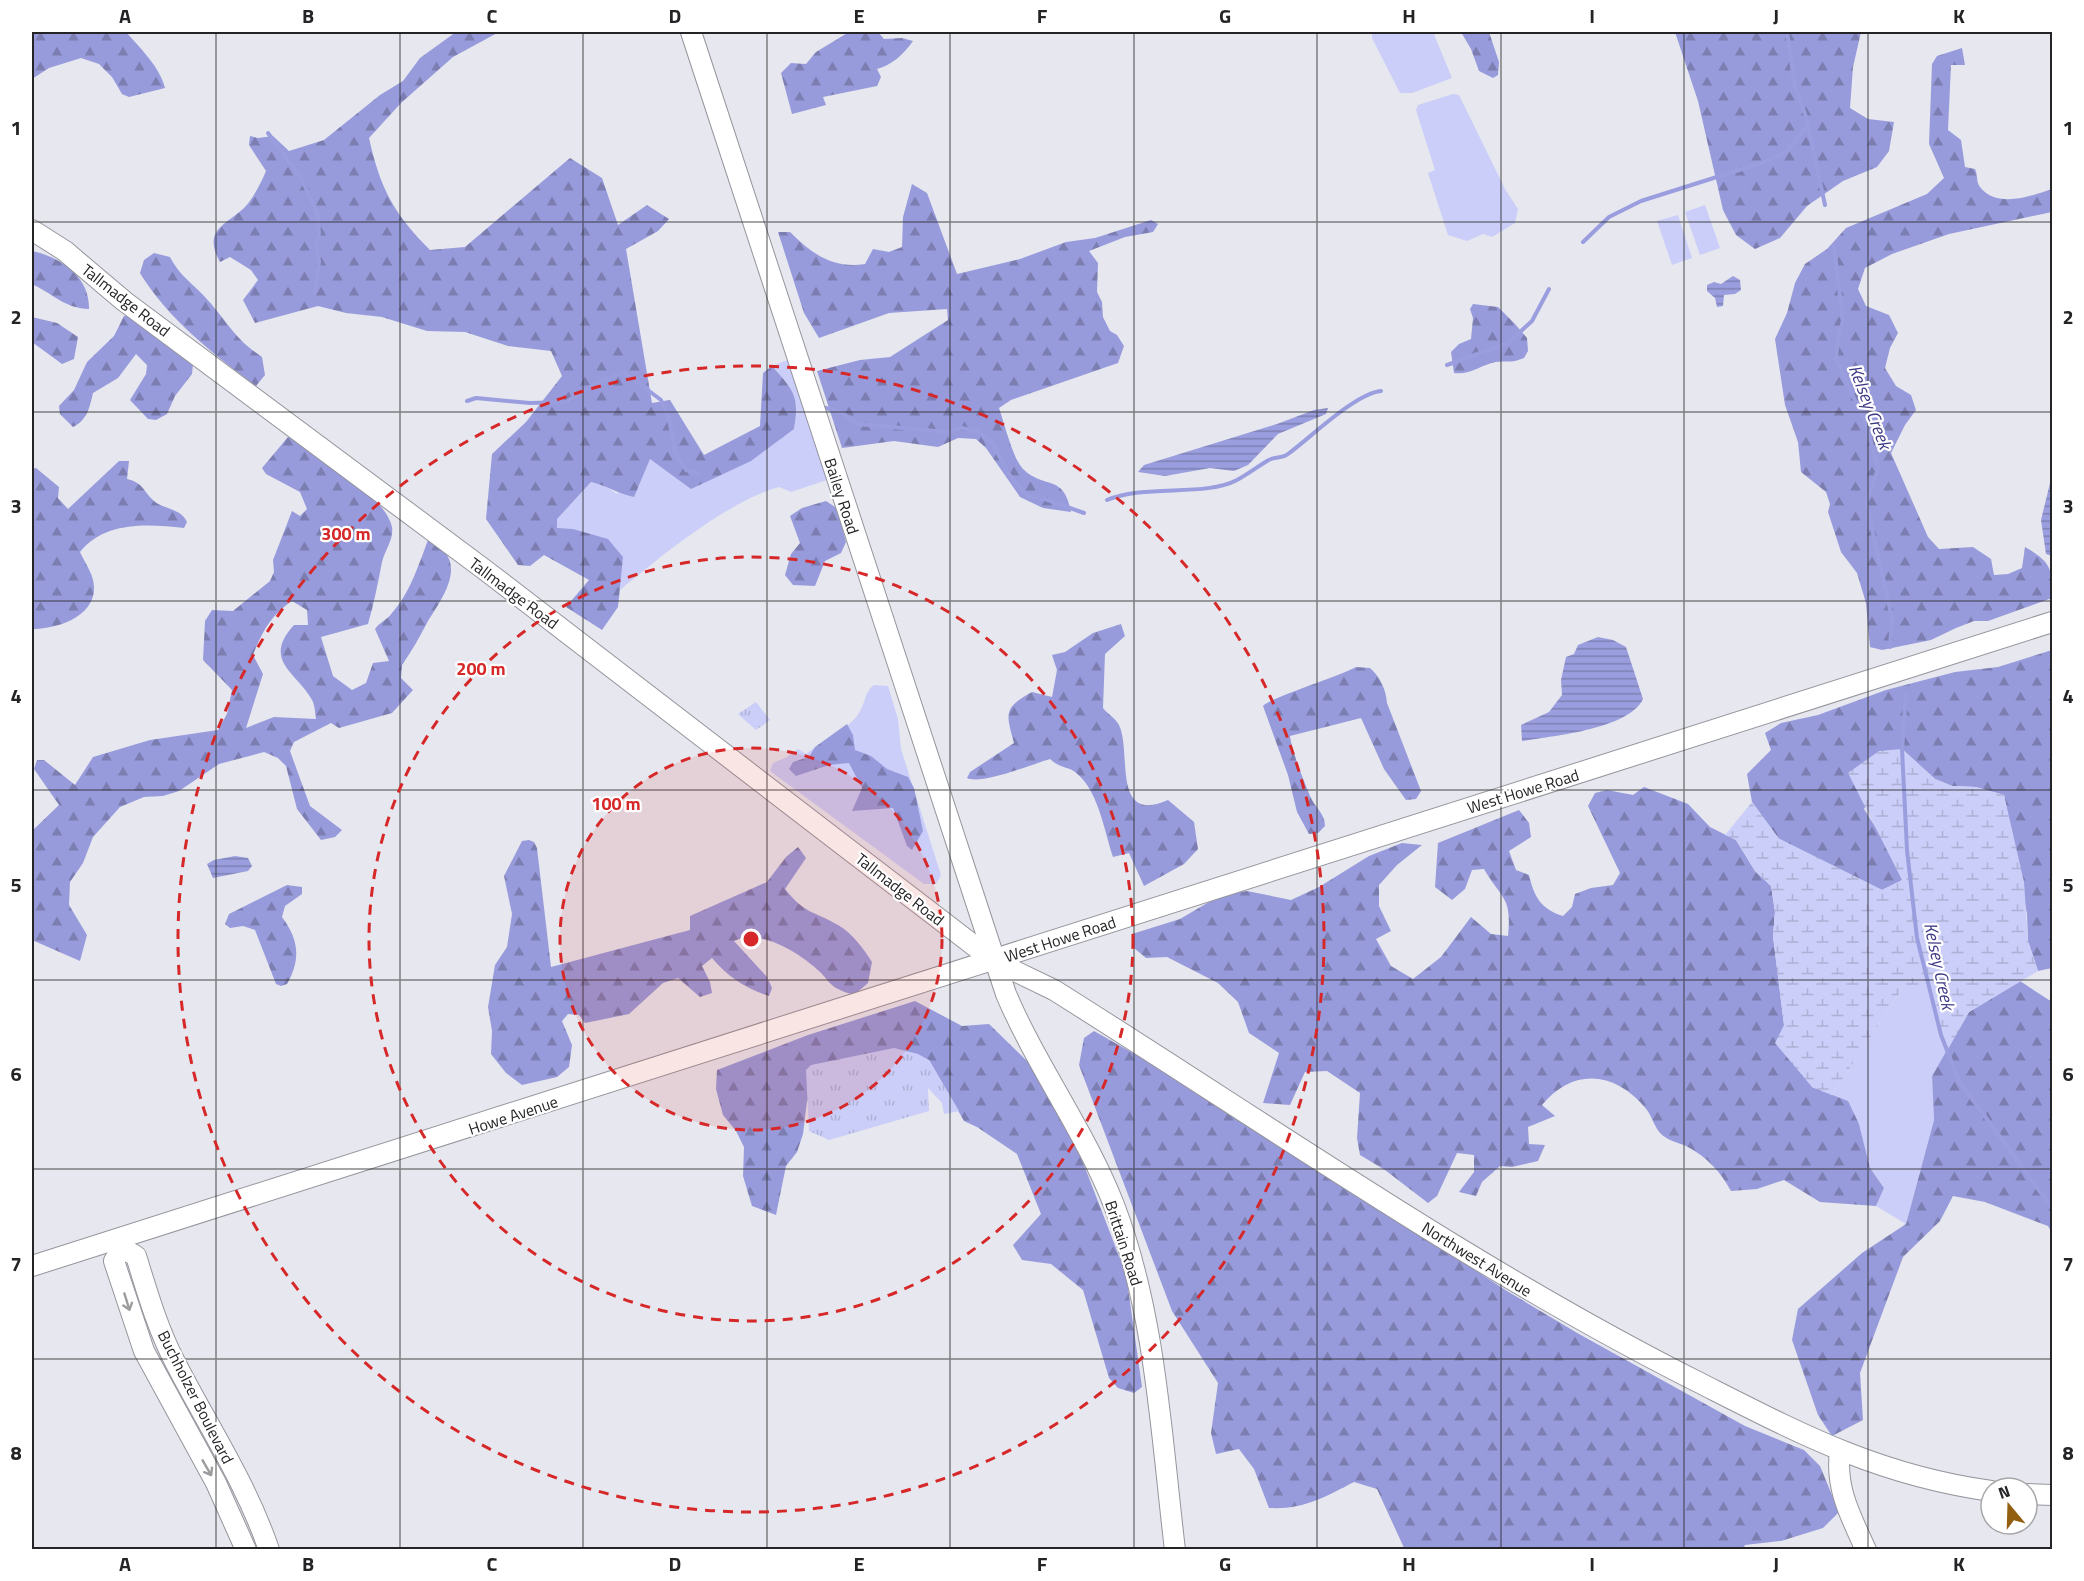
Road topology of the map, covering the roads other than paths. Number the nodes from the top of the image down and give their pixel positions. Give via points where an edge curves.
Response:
1 (691, 32) edge
2 (32, 230) edge
3 (2052, 622) edge
4 (994, 961) junction
5 (121, 1243) junction
6 (32, 1266) edge
7 (1840, 1452) junction
8 (1979, 1489) edge
9 (246, 1550) edge
10 (269, 1550) edge
11 (1175, 1550) edge
12 (1866, 1550) edge

1 - 4 street, Bailey Road
2 - 4 street, Tallmadge Road via 65,251 124,302 485,570
3 - 4 street, West Howe Road
4 - 5 street, Howe Avenue
4 - 7 street, Northwest Avenue via 1054,990 1553,1306
4 - 11 street, Brittain Road via 1020,1028 1089,1150 1130,1251 1151,1348
5 - 6 street, Howe Avenue
5 -> 9 street, Buchholzer Boulevard via 114,1261 144,1351 216,1483
5 - 10 street, Buchholzer Boulevard via 136,1256 154,1316 251,1502
7 - 8 street, Northwest Avenue via 1931,1480
7 - 12 street via 1837,1472 1841,1490

